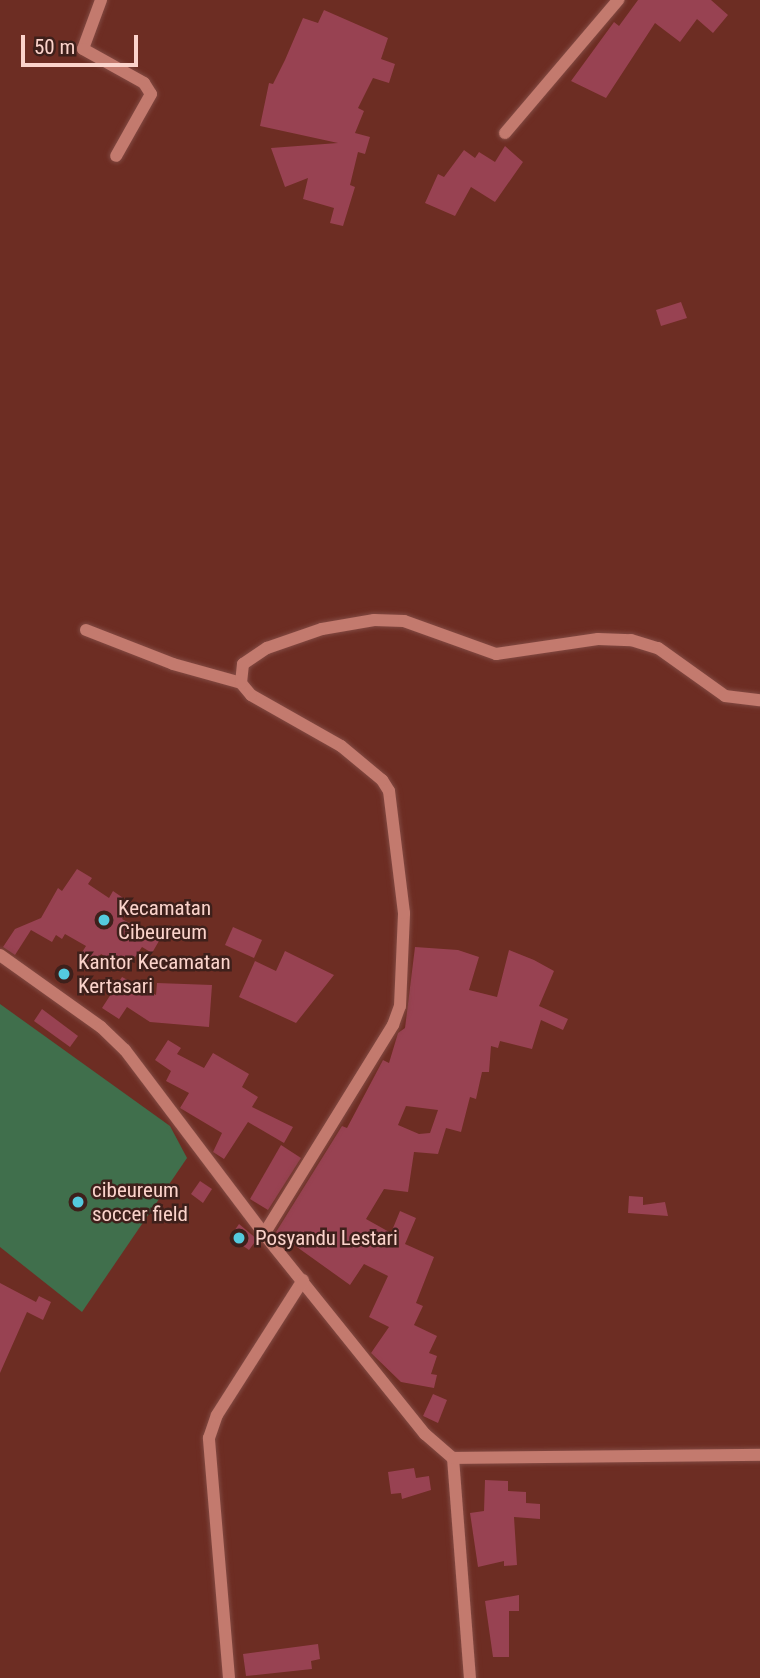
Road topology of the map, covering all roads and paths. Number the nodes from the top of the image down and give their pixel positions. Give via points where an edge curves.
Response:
1 (101, 0) edge
2 (618, 0) edge
3 (505, 133) dead end
4 (116, 156) dead end
5 (86, 630) dead end
6 (241, 683) junction
7 (760, 700) edge
8 (0, 955) edge
9 (264, 1234) junction
10 (303, 1280) junction
11 (760, 1455) edge
12 (453, 1458) junction
13 (229, 1678) edge
14 (470, 1678) edge

1 - 4 street via 83,49 144,83 151,94
2 - 3 street
5 - 6 street via 173,664
6 - 7 street via 243,664 283,641 349,623 404,621 496,654 598,639 631,640 658,649 725,696
6 - 9 street via 251,695 341,746 382,780 389,791 404,913 400,1006 393,1025
8 - 9 street via 101,1027 125,1050
9 - 10 street
10 - 12 street via 425,1434
10 - 13 street via 218,1415 209,1438
11 - 12 street
12 - 14 street

